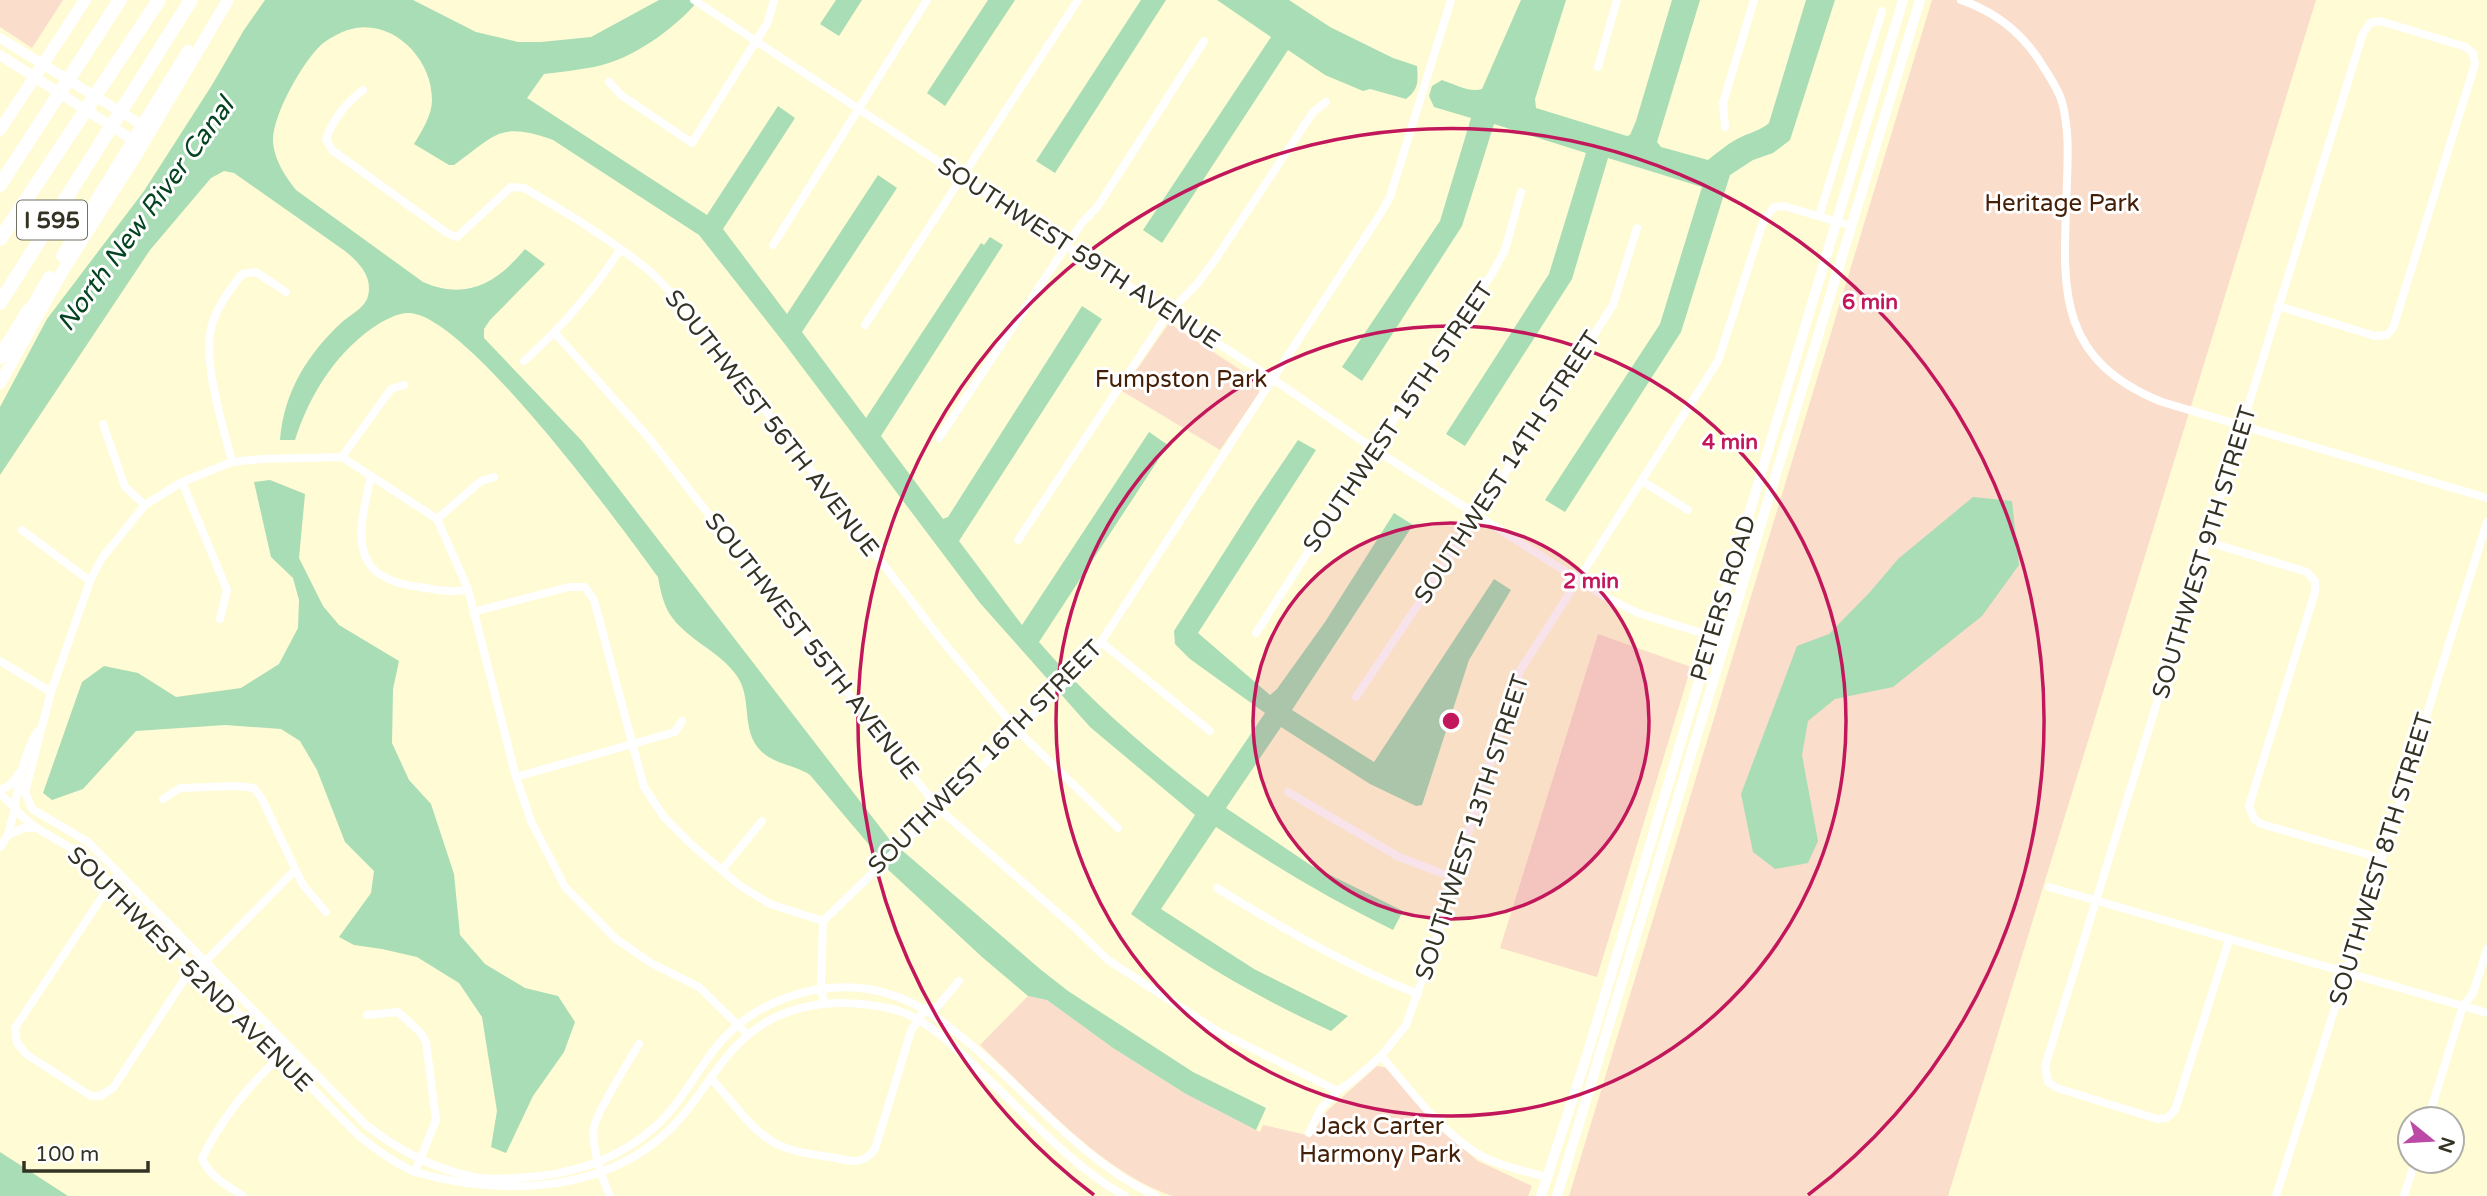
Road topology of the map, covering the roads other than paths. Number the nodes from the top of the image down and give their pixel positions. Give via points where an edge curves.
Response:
1 (85, 0) edge
2 (120, 0) edge
3 (159, 0) edge
4 (191, 0) edge
5 (220, 0) edge
6 (228, 0) edge
7 (694, 0) edge
8 (774, 0) edge
9 (927, 0) edge
10 (1078, 0) edge
11 (1451, 0) edge
12 (1618, 0) edge
13 (1754, 0) edge
14 (1903, 0) edge
15 (1920, 0) edge
16 (1961, 0) edge
17 (1882, 11) dead end
18 (0, 38) edge
19 (1204, 41) dead end
20 (757, 42) junction
21 (0, 55) edge
22 (43, 64) junction
23 (1598, 67) dead end
24 (34, 77) junction
25 (609, 82) dead end
26 (363, 90) dead end
27 (1326, 102) dead end
28 (859, 108) junction
29 (142, 125) junction
30 (1725, 127) dead end
31 (0, 130) edge
32 (133, 140) junction
33 (963, 178) junction
34 (40, 180) junction
35 (0, 185) edge
36 (1521, 192) dead end
37 (1819, 216) junction
38 (1837, 221) junction
39 (1851, 226) junction
40 (1637, 228) dead end
41 (0, 239) edge
42 (773, 245) dead end
43 (1066, 246) junction
44 (0, 248) edge
45 (620, 250) junction
46 (286, 292) dead end
47 (0, 303) edge
48 (2278, 306) junction
49 (29, 310) junction
50 (1169, 312) junction
51 (865, 325) dead end
52 (555, 333) junction
53 (0, 357) edge
54 (524, 361) dead end
55 (0, 369) edge
56 (1273, 379) junction
57 (0, 383) edge
58 (404, 385) dead end
59 (103, 424) dead end
60 (2243, 425) junction
61 (939, 438) dead end
62 (1374, 449) junction
63 (342, 457) junction
64 (232, 462) junction
65 (371, 476) junction
66 (494, 477) dead end
67 (1642, 481) junction
68 (182, 482) junction
69 (2487, 498) edge
70 (145, 506) junction
71 (1688, 510) dead end
72 (1478, 515) junction
73 (437, 519) junction
74 (2487, 522) edge
75 (22, 530) dead end
76 (1018, 540) dead end
77 (2208, 542) junction
78 (1577, 579) junction
79 (90, 581) junction
80 (468, 589) junction
81 (473, 612) junction
82 (220, 619) dead end
83 (1256, 633) dead end
84 (1711, 636) junction
85 (1724, 640) junction
86 (1101, 642) junction
87 (0, 661) edge
88 (51, 692) junction
89 (1356, 696) dead end
90 (682, 721) dead end
91 (40, 726) junction
92 (1017, 730) junction
93 (1210, 731) dead end
94 (633, 746) junction
95 (23, 767) junction
96 (516, 778) junction
97 (0, 791) edge
98 (1288, 792) dead end
99 (163, 799) dead end
100 (15, 808) junction
101 (939, 809) junction
102 (762, 821) dead end
103 (35, 828) junction
104 (1118, 828) dead end
105 (8, 835) junction
106 (0, 847) edge
107 (2381, 858) junction
108 (295, 870) junction
109 (722, 870) junction
110 (119, 874) junction
111 (1454, 878) junction
112 (110, 882) junction
113 (2049, 887) dead end
114 (1217, 888) dead end
115 (2097, 901) junction
116 (326, 912) dead end
117 (823, 921) junction
118 (2229, 940) junction
119 (2487, 949) edge
120 (205, 961) junction
121 (196, 971) junction
122 (2345, 973) junction
123 (958, 981) dead end
124 (821, 989) junction
125 (1418, 993) junction
126 (824, 1002) junction
127 (2463, 1006) junction
128 (929, 1011) junction
129 (2487, 1013) edge
130 (367, 1015) dead end
131 (918, 1019) junction
132 (738, 1024) junction
133 (747, 1034) junction
134 (639, 1044) dead end
135 (289, 1048) junction
136 (280, 1056) junction
137 (1381, 1056) junction
138 (712, 1079) junction
139 (1338, 1091) junction
140 (2432, 1105) edge
141 (1309, 1133) dead end
142 (420, 1160) junction
143 (600, 1161) junction
144 (415, 1172) junction
145 (601, 1175) junction
146 (2411, 1175) edge
147 (1546, 1177) junction
148 (503, 1179) junction
149 (503, 1194) edge
150 (243, 1196) edge
151 (610, 1196) edge
152 (1125, 1196) edge
153 (1156, 1196) edge
154 (1541, 1196) edge
155 (1557, 1196) edge
156 (2276, 1196) edge
157 (2404, 1196) edge

1 - 22 main road
2 - 35 highway, I 595
3 - 34 highway
4 - 47 highway, I 595
5 - 29 main road
6 - 57 main road via 62,272
7 - 20 street, SOUTHWEST 59TH AVENUE
8 - 20 street
9 - 28 street
10 - 33 street
11 - 56 street, SOUTHWEST 16TH STREET via 1390,197
12 - 23 street
13 - 30 street via 1723,103
14 - 38 main road, PETERS ROAD
15 - 39 main road, PETERS ROAD
16 - 60 street via 2018,33 2061,100 2068,136 2064,279 2071,314 2097,361 2141,393
17 - 37 street
18 - 22 main road
19 - 43 street via 1098,206
20 - 25 street via 691,143
20 - 28 street, SOUTHWEST 59TH AVENUE
21 - 24 main road
22 - 24 main road
22 - 29 main road
24 - 31 main road
24 - 32 main road
26 - 45 street, SOUTHWEST 56TH AVENUE via 330,127 326,139 332,150 447,233 457,237 511,187 524,188
27 - 50 street via 1313,112 1197,284
28 - 33 street, SOUTHWEST 59TH AVENUE
28 - 42 street
29 - 32 main road
32 - 49 main road
33 - 43 street, SOUTHWEST 59TH AVENUE
33 - 51 street
34 - 41 highway
34 - 44 highway
36 - 62 street, SOUTHWEST 15TH STREET via 1505,250 1493,272
37 - 38 street, SOUTHWEST 13TH STREET
37 - 67 street, SOUTHWEST 13TH STREET via 1784,206 1769,210 1718,361
38 - 39 street, SOUTHWEST 13TH STREET
38 - 84 main road, PETERS ROAD
39 - 85 main road, PETERS ROAD
40 - 72 street, SOUTHWEST 14TH STREET via 1613,305
43 - 50 street, SOUTHWEST 59TH AVENUE
43 - 61 street
45 - 52 street
45 - 92 street, SOUTHWEST 56TH AVENUE via 663,285 699,324 930,626
46 - 64 street via 256,272 242,274 214,317 210,365
48 - 48 street, SOUTHWEST 9TH STREET via 2363,33 2370,23 2380,21 2473,52 2475,64 2393,328 2387,335 2375,336
48 - 60 street, SOUTHWEST 9TH STREET
49 - 53 highway
49 - 55 main road
50 - 56 street, SOUTHWEST 59TH AVENUE
50 - 76 street
52 - 54 street
52 - 101 street, SOUTHWEST 55TH AVENUE via 649,438
56 - 62 street, SOUTHWEST 59TH AVENUE
56 - 86 street, SOUTHWEST 16TH STREET
58 - 63 street via 391,389
59 - 70 street via 125,487
60 - 69 street
60 - 77 street, SOUTHWEST 9TH STREET
62 - 72 street, SOUTHWEST 59TH AVENUE
62 - 83 street, SOUTHWEST 15TH STREET
63 - 64 street
63 - 65 street
64 - 68 street
65 - 73 street
65 - 80 street via 361,520 361,548 367,563 410,586 458,592
66 - 73 street via 481,481
67 - 71 street
67 - 78 street, SOUTHWEST 13TH STREET
68 - 70 street
68 - 82 street via 227,590
70 - 79 street via 110,547
72 - 78 street, SOUTHWEST 59TH AVENUE
72 - 89 street, SOUTHWEST 14TH STREET
73 - 80 street
74 - 107 street, SOUTHWEST 8TH STREET
75 - 79 street
77 - 107 street via 2307,572 2315,581 2249,806 2253,819
77 - 115 street, SOUTHWEST 9TH STREET
78 - 84 street, SOUTHWEST 59TH AVENUE via 1638,613
78 - 111 street, SOUTHWEST 13TH STREET via 1521,669
79 - 88 street
80 - 81 street
81 - 94 street via 585,587 594,600
81 - 96 street
84 - 85 street, SOUTHWEST 59TH AVENUE
84 - 147 main road, PETERS ROAD via 1591,1043
85 - 155 main road, PETERS ROAD
86 - 92 street, SOUTHWEST 16TH STREET
86 - 93 street
87 - 88 street
88 - 91 street
90 - 94 street via 674,732
91 - 95 street
91 - 110 street, SOUTHWEST 52ND AVENUE via 25,792 28,804 88,842
92 - 101 street, SOUTHWEST 16TH STREET
92 - 104 street, SOUTHWEST 56TH AVENUE
94 - 96 street
94 - 109 street via 644,786 664,817
95 - 97 street
95 - 100 street
96 - 132 street via 531,821 565,887 616,939 651,964 699,987
97 - 100 street, SOUTHWEST 52ND AVENUE
98 - 111 street via 1399,857
99 - 108 street via 180,788 254,789
100 - 103 street, SOUTHWEST 52ND AVENUE
100 - 105 street
101 - 117 street, SOUTHWEST 16TH STREET
101 - 139 street, SOUTHWEST 55TH AVENUE via 1108,960 1217,1031
102 - 109 street
103 - 105 street
103 - 112 street, SOUTHWEST 52ND AVENUE via 66,843
105 - 106 street
107 - 122 street, SOUTHWEST 8TH STREET
108 - 116 street
108 - 120 street
109 - 117 street via 770,904
110 - 112 street
110 - 120 street, SOUTHWEST 52ND AVENUE
111 - 125 street, SOUTHWEST 13TH STREET
112 - 121 street, SOUTHWEST 52ND AVENUE
112 - 121 street via 15,1028 16,1044 91,1096 100,1096 113,1088 184,980
113 - 115 street
114 - 125 street via 1306,942
115 - 118 street
115 - 118 street, SOUTHWEST 9TH STREET via 2045,1066 2048,1082 2157,1119 2167,1118 2175,1110
117 - 124 street
118 - 122 street
119 - 127 street via 2473,993
120 - 121 street
120 - 135 street, SOUTHWEST 52ND AVENUE
121 - 136 street, SOUTHWEST 52ND AVENUE
122 - 127 street
122 - 156 street, SOUTHWEST 8TH STREET
123 - 128 street
124 - 126 street
124 - 128 street, SOUTHWEST 52ND AVENUE via 870,989
124 - 132 street, SOUTHWEST 52ND AVENUE via 791,996
125 - 137 street, SOUTHWEST 13TH STREET via 1406,1025
126 - 131 street via 864,1003
126 - 133 street via 795,1009
127 - 129 street
127 - 140 street
128 - 131 street
128 - 153 street, SOUTHWEST 52ND AVENUE via 1092,1157
130 - 142 street via 398,1012 426,1042 436,1119
131 - 138 street via 875,1149 868,1158 855,1162 775,1144
131 - 152 street via 1084,1168
132 - 133 street
132 - 143 street, SOUTHWEST 52ND AVENUE via 656,1126
133 - 138 street
134 - 143 street via 595,1124 593,1140
135 - 136 street
135 - 142 street, SOUTHWEST 52ND AVENUE via 366,1125
136 - 144 street, SOUTHWEST 52ND AVENUE via 358,1135
136 - 150 street via 244,1091 202,1158 216,1178
137 - 139 street, SOUTHWEST 13TH STREET
137 - 147 street via 1463,1144 1481,1156
138 - 145 street, SOUTHWEST 52ND AVENUE via 666,1134
139 - 141 street, SOUTHWEST 13TH STREET via 1321,1108
142 - 144 street
142 - 148 street, SOUTHWEST 52ND AVENUE via 476,1178
143 - 145 street
143 - 148 street, SOUTHWEST 52ND AVENUE via 572,1172
144 - 149 street, SOUTHWEST 52ND AVENUE
145 - 149 street, SOUTHWEST 52ND AVENUE via 552,1189
145 - 151 street
146 - 157 street
147 - 154 main road, PETERS ROAD
148 - 149 street

